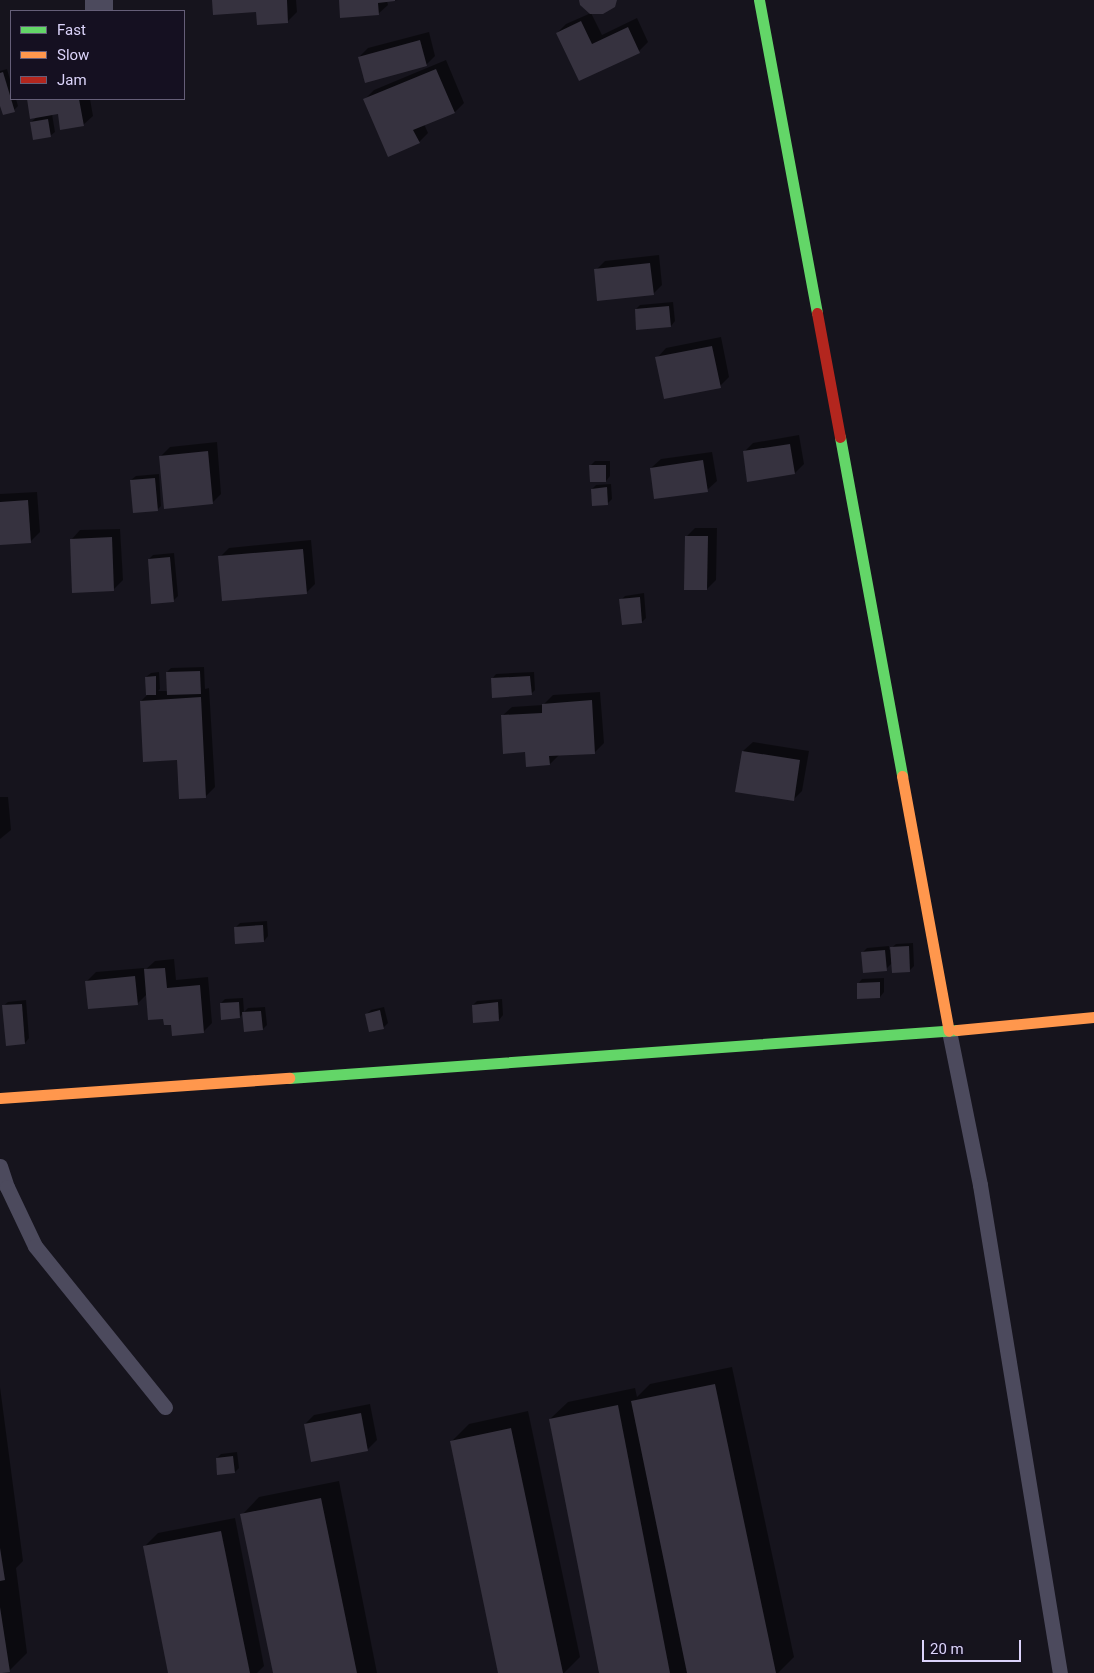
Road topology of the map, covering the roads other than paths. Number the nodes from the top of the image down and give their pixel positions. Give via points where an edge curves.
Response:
1 (759, 0) edge
2 (1094, 1018) edge
3 (949, 1031) junction
4 (0, 1098) edge
5 (0, 1166) edge
6 (165, 1406) dead end
7 (1060, 1673) edge

1 - 3 main road
2 - 3 main road
3 - 4 main road
3 - 7 lane via 980,1185
5 - 6 lane via 6,1187 35,1246

